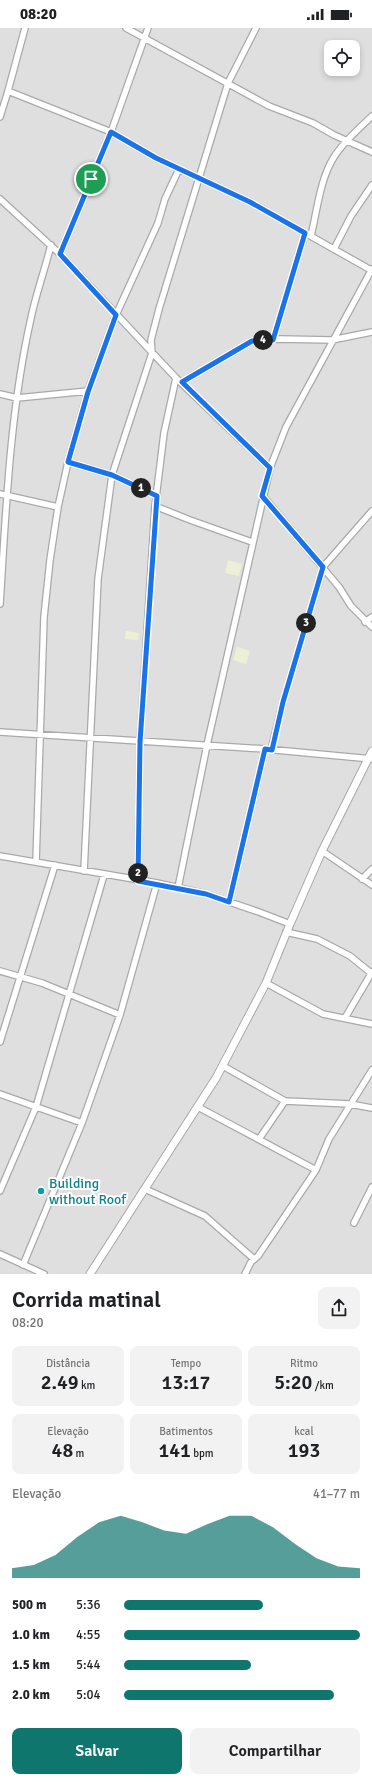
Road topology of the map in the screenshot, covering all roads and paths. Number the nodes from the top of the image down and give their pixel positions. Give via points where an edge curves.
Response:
1 (25, 28) edge
2 (126, 28) edge
3 (148, 28) edge
4 (256, 28) edge
5 (144, 38) junction
6 (228, 83) junction
7 (8, 91) junction
8 (3, 98) edge
9 (0, 116) edge
10 (372, 116) edge
11 (111, 132) junction
12 (347, 141) junction
13 (372, 152) edge
14 (179, 169) junction
15 (200, 178) junction
16 (372, 185) edge
17 (0, 199) edge
18 (305, 233) junction
19 (311, 236) junction
20 (51, 245) junction
21 (334, 249) junction
22 (60, 254) junction
23 (372, 269) edge
24 (116, 315) junction
25 (372, 332) edge
26 (273, 340) junction
27 (332, 340) junction
28 (152, 353) junction
29 (176, 378) junction
30 (182, 382) junction
31 (88, 392) junction
32 (0, 394) edge
33 (17, 398) junction
34 (68, 462) junction
35 (270, 468) junction
36 (112, 475) junction
37 (0, 494) edge
38 (7, 495) junction
39 (157, 496) junction
40 (262, 496) junction
41 (156, 506) junction
42 (58, 507) junction
43 (372, 512) edge
44 (252, 542) junction
45 (323, 567) junction
46 (0, 604) edge
47 (372, 617) edge
48 (365, 622) junction
49 (372, 627) edge
50 (0, 732) edge
51 (39, 734) junction
52 (90, 738) junction
53 (140, 742) junction
54 (207, 745) junction
55 (268, 749) junction
56 (372, 751) edge
57 (370, 759) edge
58 (322, 851) junction
59 (1, 856) edge
60 (36, 862) junction
61 (0, 863) edge
62 (55, 865) junction
63 (372, 869) edge
64 (84, 871) junction
65 (104, 874) junction
66 (362, 879) junction
67 (138, 881) junction
68 (157, 884) junction
69 (372, 885) edge
70 (178, 888) junction
71 (229, 902) junction
72 (290, 924) junction
73 (286, 932) junction
74 (0, 971) edge
75 (372, 972) edge
76 (20, 975) junction
77 (266, 983) junction
78 (69, 994) junction
79 (120, 1015) junction
80 (345, 1018) junction
81 (372, 1024) edge
82 (0, 1042) edge
83 (223, 1066) junction
84 (372, 1070) edge
85 (0, 1094) edge
86 (285, 1101) junction
87 (350, 1104) junction
88 (36, 1107) junction
89 (198, 1107) junction
90 (372, 1108) edge
91 (82, 1123) junction
92 (259, 1139) junction
93 (316, 1170) junction
94 (372, 1187) edge
95 (146, 1189) junction
96 (0, 1191) edge
97 (354, 1223) dead end
98 (0, 1254) edge
99 (254, 1259) junction
100 (23, 1265) junction
101 (44, 1274) edge
102 (90, 1274) edge
103 (245, 1274) edge

1 - 7 street
2 - 5 street
3 - 5 street
4 - 6 street
5 - 6 street
5 - 11 street
6 - 12 street via 269,106 313,123
6 - 15 street
7 - 8 street
7 - 11 street
8 - 9 street
10 - 12 street
11 - 14 street
11 - 22 street
12 - 13 street
12 - 19 street via 328,168
14 - 15 street
14 - 24 street
15 - 18 street
15 - 28 street via 159,310 151,340
16 - 21 street via 351,216
17 - 20 street
18 - 19 street
18 - 26 street
19 - 21 street
20 - 22 street
20 - 33 street via 31,318
21 - 23 street
22 - 24 street
23 - 27 street
24 - 28 street
24 - 31 street
25 - 27 street
26 - 27 street
26 - 30 street via 252,341
27 - 35 street via 286,427
28 - 29 street
28 - 36 street
29 - 30 street
29 - 39 street via 164,433
30 - 35 street
31 - 33 street
31 - 34 street
32 - 33 street
33 - 38 street
34 - 36 street
34 - 42 street
35 - 40 street
36 - 39 street
36 - 52 street via 98,579
37 - 38 street
38 - 42 street
38 - 46 street
39 - 41 street
40 - 44 street
40 - 45 street
41 - 44 street
41 - 53 street
42 - 51 street via 44,617
43 - 45 street
44 - 54 street
45 - 48 street
45 - 55 street
47 - 48 street
48 - 49 street
50 - 51 street
51 - 52 street
51 - 60 street
52 - 53 street
52 - 64 street
53 - 54 street
53 - 67 street
54 - 55 street
54 - 70 street
55 - 57 street
55 - 71 street
56 - 57 street
57 - 58 street
58 - 66 street
58 - 72 street
59 - 60 street
59 - 61 street
60 - 62 street
62 - 64 street
62 - 76 street
63 - 66 street
64 - 65 street
65 - 67 street
65 - 78 street
66 - 69 street
67 - 68 street
68 - 70 street
68 - 79 street
70 - 71 street
71 - 72 street
72 - 73 street
73 - 75 street via 317,939 350,956
73 - 77 street
74 - 76 street
75 - 80 street
76 - 78 street
76 - 82 street
77 - 80 street via 323,1014
77 - 83 street
78 - 79 street
78 - 88 street
79 - 91 street
80 - 81 street
83 - 86 street
83 - 89 street
84 - 87 street
85 - 88 street
86 - 87 street
86 - 92 street
87 - 90 street
87 - 93 street via 329,1140
88 - 91 street
88 - 96 street
89 - 92 street
89 - 95 street
91 - 100 street
92 - 93 street
93 - 99 street
94 - 97 street
95 - 99 street via 205,1216
95 - 102 street
98 - 100 street
99 - 103 street
100 - 101 street

